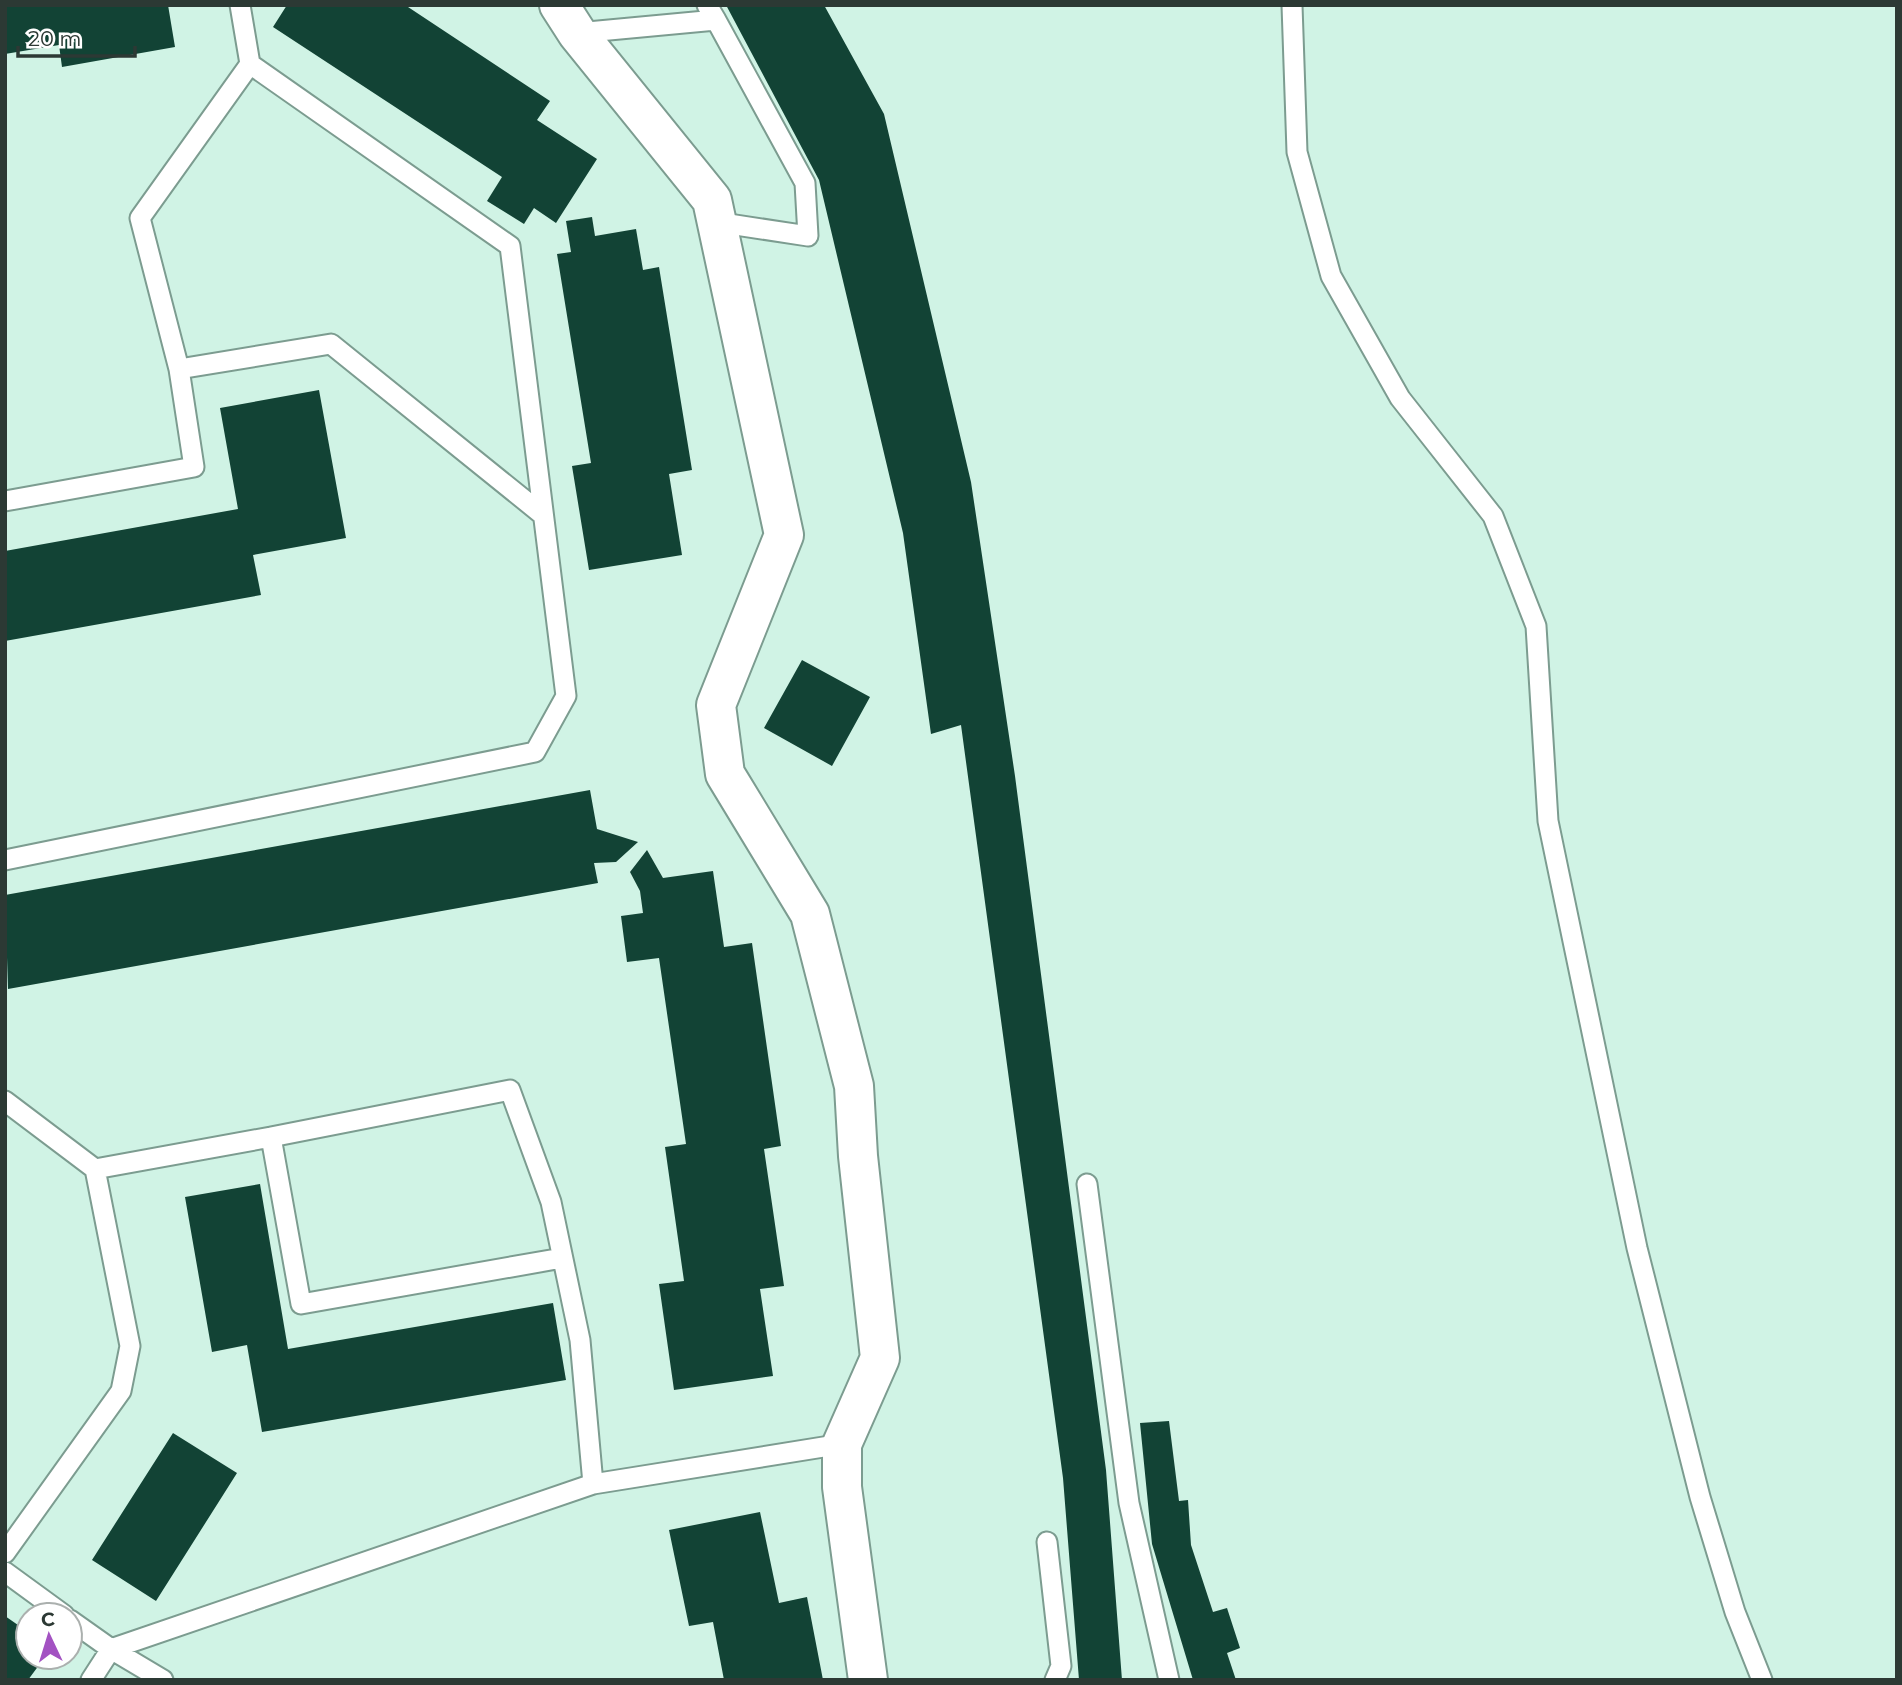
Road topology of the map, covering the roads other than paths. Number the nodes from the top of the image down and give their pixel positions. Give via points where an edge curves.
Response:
1 (240, 5) edge
2 (1292, 5) edge
3 (712, 13) edge
4 (568, 19) edge
5 (250, 64) junction
6 (716, 222) junction
7 (179, 369) junction
8 (5, 501) edge
9 (544, 515) junction
10 (5, 860) edge
11 (5, 1101) edge
12 (271, 1137) junction
13 (95, 1169) junction
14 (1087, 1184) dead end
15 (562, 1258) junction
16 (842, 1444) junction
17 (593, 1484) junction
18 (1047, 1542) dead end
19 (5, 1553) edge
20 (5, 1572) edge
21 (45, 1601) edge
22 (84, 1629) edge
23 (111, 1649) junction
24 (91, 1680) edge
25 (163, 1680) edge
26 (868, 1680) edge
27 (1055, 1680) edge
28 (1169, 1680) edge
29 (1762, 1680) edge

1 - 5 lane
2 - 29 lane via 1297,152 1331,276 1400,398 1493,516 1536,626 1548,821 1637,1248 1700,1497 1735,1612
3 - 4 lane
3 - 6 lane via 805,183 808,236
4 - 6 street via 712,200
5 - 7 lane via 140,218
5 - 9 lane via 510,246
6 - 16 street via 784,535 716,705 725,774 810,914 854,1086 880,1359
7 - 8 lane via 194,467
7 - 9 lane via 331,344
9 - 10 lane via 566,696 536,752
11 - 13 lane
12 - 13 lane
12 - 15 lane via 510,1090 551,1202
12 - 15 lane via 300,1304
13 - 19 lane via 130,1346 121,1391
14 - 28 lane via 1129,1503
15 - 17 lane via 580,1340
16 - 17 lane
16 - 26 street via 842,1488
17 - 23 lane
18 - 27 lane via 1061,1666
20 - 21 lane
22 - 23 lane
23 - 24 lane
23 - 25 lane

